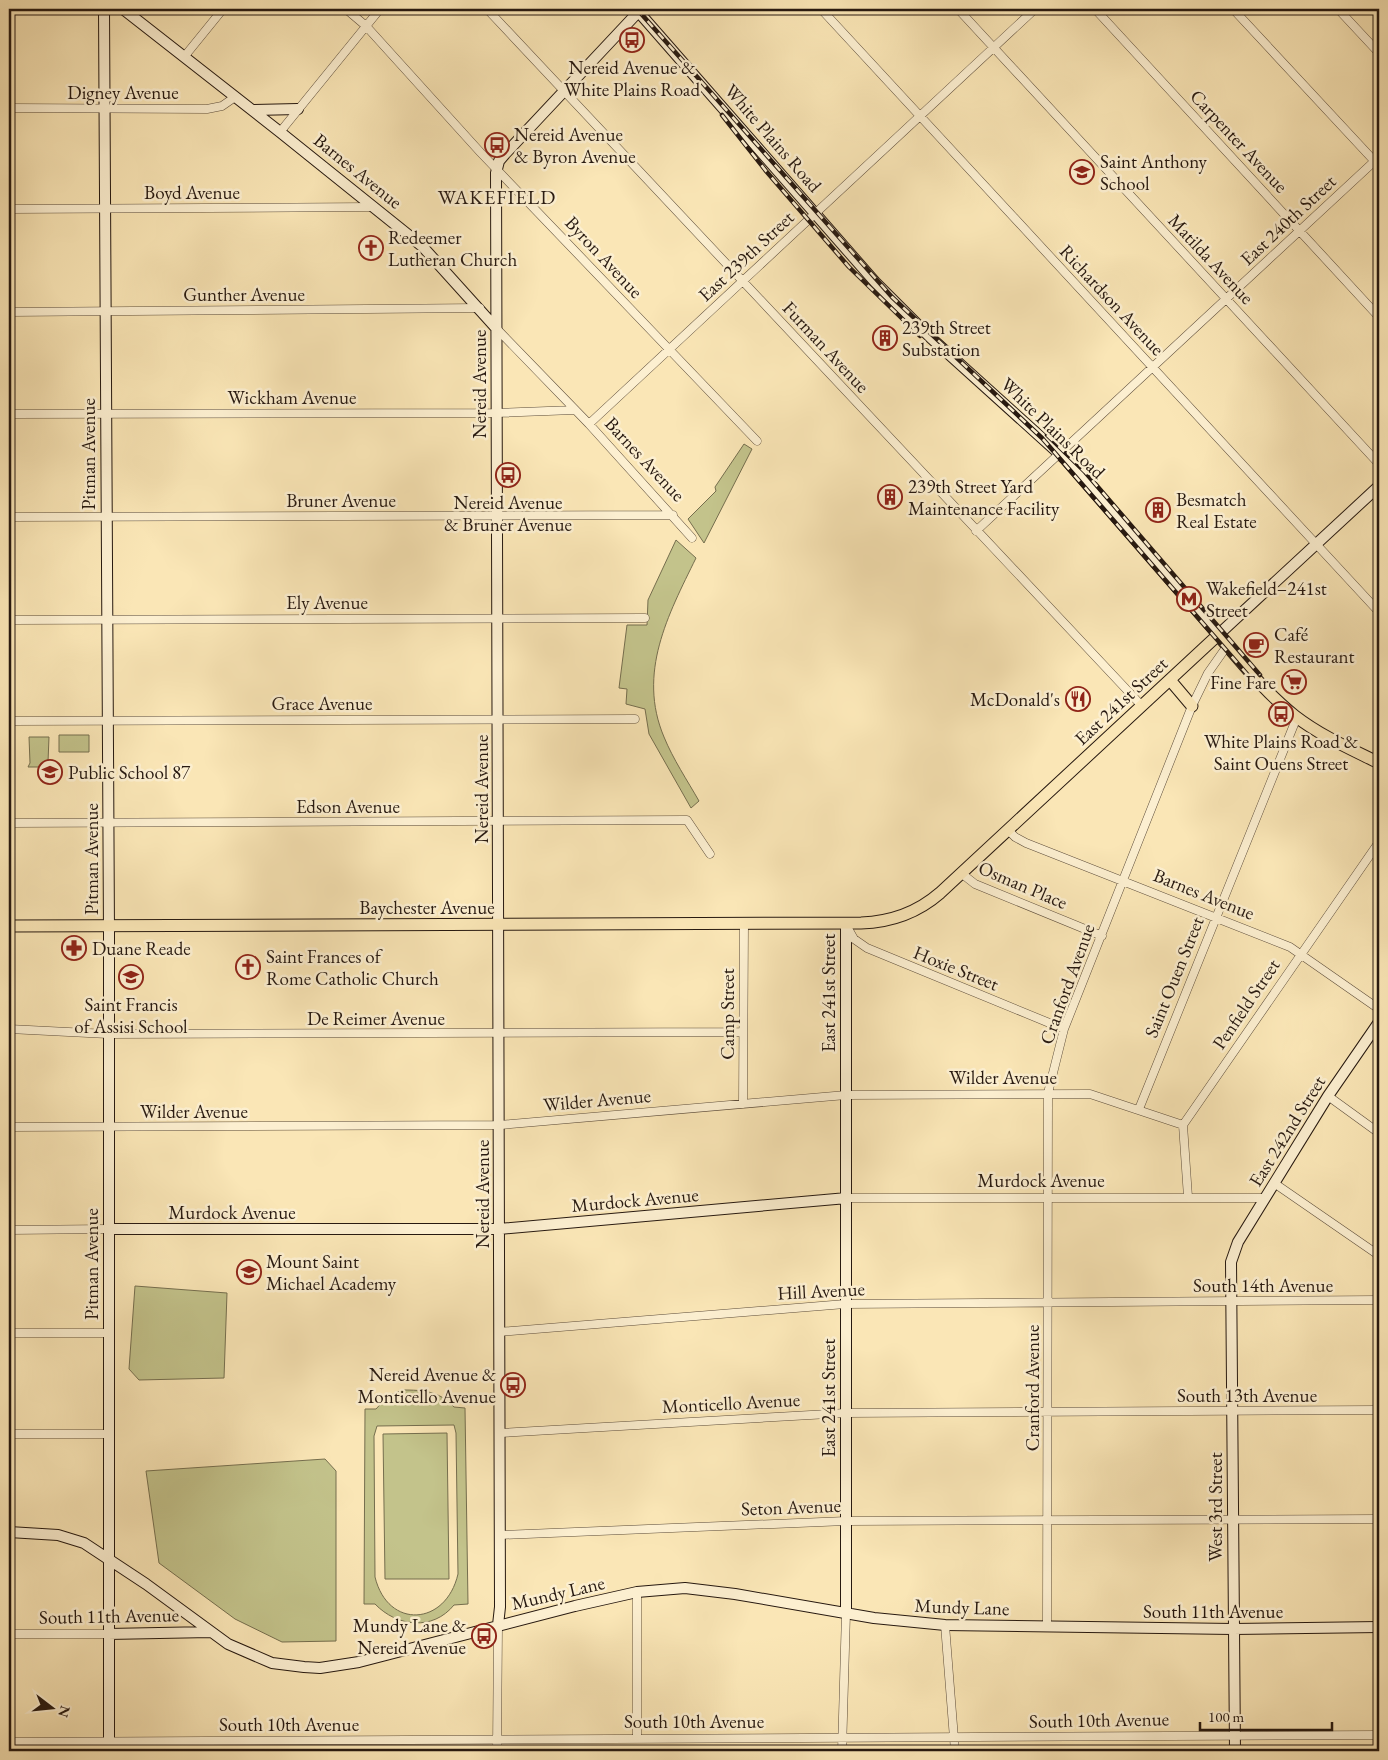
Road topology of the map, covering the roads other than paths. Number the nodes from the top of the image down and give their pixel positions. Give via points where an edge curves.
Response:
1 (104, 9) edge
2 (122, 9) edge
3 (223, 9) edge
4 (346, 9) edge
5 (380, 9) edge
6 (487, 9) edge
7 (821, 9) edge
8 (958, 9) edge
9 (1036, 9) edge
10 (1094, 9) edge
11 (1233, 9) edge
12 (1338, 9) edge
13 (638, 10) edge
14 (366, 26) junction
15 (994, 47) junction
16 (1379, 53) edge
17 (184, 57) junction
18 (564, 91) junction
19 (235, 97) junction
20 (9, 108) edge
21 (104, 108) junction
22 (298, 109) junction
23 (252, 110) junction
24 (920, 115) junction
25 (280, 132) junction
26 (1378, 161) edge
27 (497, 168) junction
28 (375, 207) junction
29 (9, 209) edge
30 (105, 209) junction
31 (815, 214) junction
32 (1300, 231) junction
33 (742, 282) junction
34 (1226, 299) junction
35 (480, 308) junction
36 (105, 311) junction
37 (9, 312) edge
38 (1379, 317) edge
39 (496, 328) junction
40 (668, 350) junction
41 (1152, 368) junction
42 (574, 410) junction
43 (496, 412) junction
44 (9, 414) edge
45 (106, 414) junction
46 (589, 424) junction
47 (757, 441) dead end
48 (1059, 453) junction
49 (1379, 464) edge
50 (1379, 486) edge
51 (673, 515) junction
52 (106, 516) junction
53 (497, 516) junction
54 (9, 517) edge
55 (976, 530) junction
56 (692, 538) dead end
57 (1317, 544) junction
58 (1379, 612) edge
59 (497, 618) junction
60 (645, 618) dead end
61 (106, 619) junction
62 (9, 620) edge
63 (1218, 636) junction
64 (1227, 646) junction
65 (1170, 680) junction
66 (1142, 706) junction
67 (1192, 706) junction
68 (1297, 717) junction
69 (498, 718) junction
70 (635, 719) dead end
71 (108, 720) junction
72 (9, 721) edge
73 (1379, 763) edge
74 (498, 822) junction
75 (9, 823) edge
76 (108, 823) junction
77 (1008, 830) junction
78 (1379, 842) edge
79 (710, 854) dead end
80 (961, 873) junction
81 (1124, 881) junction
82 (1216, 918) junction
83 (744, 923) junction
84 (846, 923) junction
85 (500, 924) junction
86 (109, 925) junction
87 (9, 926) edge
88 (1102, 936) junction
89 (1301, 952) junction
90 (1379, 1009) edge
91 (1379, 1022) edge
92 (9, 1029) edge
93 (1064, 1029) junction
94 (743, 1032) junction
95 (108, 1034) junction
96 (500, 1034) junction
97 (1048, 1093) junction
98 (846, 1095) junction
99 (1328, 1096) junction
100 (743, 1104) junction
101 (1139, 1109) junction
102 (500, 1125) junction
103 (1183, 1125) junction
104 (9, 1127) edge
105 (108, 1127) junction
106 (1379, 1133) edge
107 (1274, 1183) junction
108 (847, 1198) junction
109 (1048, 1198) junction
110 (1188, 1198) junction
111 (1265, 1198) junction
112 (108, 1229) junction
113 (499, 1229) junction
114 (9, 1230) edge
115 (1377, 1254) dead end
116 (1231, 1262) joint
117 (1230, 1300) junction
118 (1379, 1300) edge
119 (1146, 1301) joint
120 (1048, 1303) junction
121 (845, 1304) junction
122 (499, 1332) junction
123 (9, 1333) edge
124 (108, 1333) junction
125 (1379, 1410) edge
126 (1048, 1411) junction
127 (1115, 1411) joint
128 (1231, 1412) junction
129 (846, 1413) junction
130 (500, 1433) junction
131 (9, 1434) edge
132 (108, 1434) junction
133 (1379, 1519) edge
134 (1048, 1520) junction
135 (1233, 1520) junction
136 (846, 1521) junction
137 (9, 1532) edge
138 (499, 1535) junction
139 (110, 1560) junction
140 (637, 1592) junction
141 (846, 1613) junction
142 (498, 1625) junction
143 (945, 1625) junction
144 (1047, 1627) junction
145 (1379, 1627) edge
146 (1233, 1629) junction
147 (211, 1632) junction
148 (9, 1634) edge
149 (108, 1634) junction
150 (1235, 1735) junction
151 (1379, 1735) edge
152 (637, 1737) junction
153 (842, 1737) junction
154 (954, 1738) junction
155 (496, 1740) junction
156 (9, 1742) edge
157 (109, 1746) edge
158 (496, 1751) edge
159 (842, 1751) edge
160 (955, 1751) edge
161 (1234, 1751) edge

1 - 21 street, Pitman Avenue
2 - 17 street, Barnes Avenue
3 - 17 street
4 - 14 street, Byron Avenue
5 - 14 street
6 - 18 street, Furman Avenue
7 - 24 street, Richardson Avenue
8 - 15 street, Matilda Avenue
9 - 15 street, East 239th Street
10 - 32 street, Carpenter Avenue
11 - 26 street
12 - 16 street
13 - 18 street
13 - 31 street, White Plains Road
14 - 22 street
14 - 27 street, Byron Avenue
15 - 24 street, East 239th Street
15 - 34 street, Matilda Avenue
17 - 19 street, Barnes Avenue
18 - 27 street via 505,154
18 - 33 street, Furman Avenue
19 - 21 street, Digney Avenue via 214,108
19 - 23 street, Barnes Avenue
20 - 21 street, Digney Avenue
21 - 30 street, Pitman Avenue
22 - 23 street
22 - 25 street
23 - 25 street, Barnes Avenue
24 - 31 street, East 239th Street
24 - 41 street, Richardson Avenue
25 - 28 street, Barnes Avenue
26 - 32 street, East 240th Street
27 - 39 street, Nereid Avenue
27 - 40 street, Byron Avenue
28 - 30 street, Boyd Avenue
28 - 35 street, Barnes Avenue via 422,246
29 - 30 street, Boyd Avenue
30 - 36 street, Pitman Avenue
31 - 33 street, East 239th Street
31 - 48 street, White Plains Road via 913,321
32 - 34 street, East 240th Street
32 - 38 street, Carpenter Avenue
33 - 40 street, East 239th Street
33 - 55 street, Furman Avenue
34 - 41 street, East 240th Street
34 - 49 street, Matilda Avenue
35 - 36 street, Gunther Avenue
35 - 39 street, Barnes Avenue
36 - 37 street, Gunther Avenue
36 - 45 street, Pitman Avenue
39 - 42 street, Barnes Avenue
39 - 43 street, Nereid Avenue
40 - 46 street, East 239th Street
40 - 47 street, Byron Avenue
41 - 48 street, East 240th Street
41 - 57 street, Richardson Avenue
42 - 43 street, Wickham Avenue
42 - 46 street, Barnes Avenue
43 - 45 street, Wickham Avenue
43 - 53 street, Nereid Avenue
44 - 45 street, Wickham Avenue
45 - 52 street, Pitman Avenue
46 - 51 street, Barnes Avenue
48 - 55 street, East 240th Street
48 - 63 street, White Plains Road
50 - 57 street, East 241st Street
51 - 53 street, Bruner Avenue
51 - 56 street, Barnes Avenue
52 - 53 street, Bruner Avenue
52 - 54 street, Bruner Avenue
52 - 61 street, Pitman Avenue
53 - 59 street, Nereid Avenue
55 - 66 street, Furman Avenue
57 - 58 street, Richardson Avenue
57 - 63 street, East 241st Street
59 - 60 street, Ely Avenue
59 - 61 street, Ely Avenue
59 - 69 street, Nereid Avenue
61 - 62 street, Ely Avenue
61 - 71 street, Pitman Avenue
63 - 64 main road, White Plains Road
63 - 65 main road, East 241st Street
64 - 67 street, Cranford Avenue via 1208,673
64 - 68 main road, White Plains Road via 1270,694
65 - 66 main road, East 241st Street
65 - 67 main road
66 - 77 main road, East 241st Street
67 - 81 street, Cranford Avenue
68 - 73 main road, White Plains Road
68 - 82 street, Saint Ouen Street
69 - 70 street, Grace Avenue
69 - 71 street, Grace Avenue
69 - 74 street, Nereid Avenue
71 - 72 street, Grace Avenue
71 - 76 street, Pitman Avenue
74 - 76 street, Edson Avenue
74 - 79 street, Edson Avenue via 687,820
74 - 85 street, Nereid Avenue
75 - 76 street, Edson Avenue
76 - 86 street, Pitman Avenue
77 - 80 main road, East 241st Street
77 - 81 street, Barnes Avenue via 1023,842
78 - 89 street, Penfield Street
80 - 84 main road, East 241st Street via 934,898 912,912 880,922
80 - 88 street, Osman Place via 975,884
81 - 82 street, Barnes Avenue
81 - 88 street, Cranford Avenue
82 - 89 street, Barnes Avenue
82 - 101 street, Saint Ouen Street
83 - 84 main road, Baychester Avenue
83 - 85 main road, Baychester Avenue
83 - 94 street, Camp Street
84 - 93 street, Hoxie Street via 854,939 867,948
84 - 98 street, East 241st Street
85 - 86 main road, Baychester Avenue
85 - 96 street, Nereid Avenue
86 - 87 main road, Baychester Avenue
86 - 95 street, Pitman Avenue
88 - 93 street, Cranford Avenue
89 - 90 street, Barnes Avenue
89 - 103 street, Penfield Street
91 - 99 street, East 242nd Street
92 - 95 street, De Reimer Avenue
93 - 97 street, Cranford Avenue
94 - 96 street, De Reimer Avenue
94 - 100 street, Camp Street
95 - 96 street, De Reimer Avenue
95 - 105 street, Pitman Avenue
96 - 102 street, Nereid Avenue
97 - 98 street, Wilder Avenue
97 - 101 street, Wilder Avenue via 1090,1094
97 - 109 street, Cranford Avenue
98 - 100 street, Wilder Avenue
98 - 108 street, East 241st Street
99 - 106 street
99 - 107 street, East 242nd Street
100 - 102 street, Wilder Avenue
101 - 103 street, Wilder Avenue
102 - 105 street, Wilder Avenue
102 - 113 street, Nereid Avenue
103 - 110 street
104 - 105 street, Wilder Avenue
105 - 112 street, Pitman Avenue
107 - 111 street, East 242nd Street
107 - 115 street
108 - 109 street, Murdock Avenue
108 - 113 street, Murdock Avenue
108 - 121 street, East 241st Street
109 - 110 street, Murdock Avenue
109 - 120 street, Cranford Avenue
110 - 111 street, Murdock Avenue
111 - 116 street, East 242nd Street via 1238,1242
112 - 113 street, Murdock Avenue
112 - 114 street, Murdock Avenue
112 - 124 street, Pitman Avenue
113 - 122 street, Nereid Avenue
116 - 117 street, West 3rd Street
117 - 118 street, South 14th Avenue
117 - 119 street, South 14th Avenue
117 - 128 street, West 3rd Street
119 - 120 street, Hill Avenue
120 - 121 street, Hill Avenue
120 - 126 street, Cranford Avenue
121 - 122 street, Hill Avenue
121 - 129 street, East 241st Street
122 - 130 street, Nereid Avenue
123 - 124 street
124 - 132 street, Pitman Avenue
125 - 128 street, South 13th Avenue
126 - 127 street, Monticello Avenue
126 - 129 street, Monticello Avenue
126 - 134 street, Cranford Avenue
127 - 128 street, South 13th Avenue
128 - 135 street, West 3rd Street
129 - 130 street, Monticello Avenue
129 - 136 street, East 241st Street
130 - 138 street, Nereid Avenue
131 - 132 street
132 - 139 street, Pitman Avenue
133 - 135 street, Seton Avenue
134 - 135 street, Seton Avenue
134 - 136 street, Seton Avenue
134 - 144 street, Cranford Avenue
135 - 146 street, West 3rd Street
136 - 138 street, Seton Avenue
136 - 141 street, East 241st Street
137 - 139 street, Mundy Lane via 58,1535 89,1546
138 - 142 street, Nereid Avenue
139 - 147 street, Mundy Lane
139 - 149 street, Pitman Avenue
140 - 141 street, Mundy Lane via 704,1589
140 - 142 street, Mundy Lane
140 - 152 street
141 - 143 street, Mundy Lane
141 - 153 street
142 - 147 street, Mundy Lane via 359,1662 320,1668 258,1659
142 - 155 street
143 - 144 street, Mundy Lane
143 - 154 street
144 - 146 street, South 11th Avenue
145 - 146 street, South 11th Avenue
146 - 150 street, West 3rd Street
147 - 149 street, South 11th Avenue
148 - 149 street, South 11th Avenue
149 - 157 street, Pitman Avenue
150 - 151 street, South 10th Avenue
150 - 154 street, South 10th Avenue
150 - 161 street, West 3rd Street
152 - 153 street, South 10th Avenue
152 - 155 street, South 10th Avenue
153 - 154 street, South 10th Avenue
153 - 159 street
154 - 160 street
155 - 157 street, South 10th Avenue
155 - 158 street
156 - 157 street, South 10th Avenue

